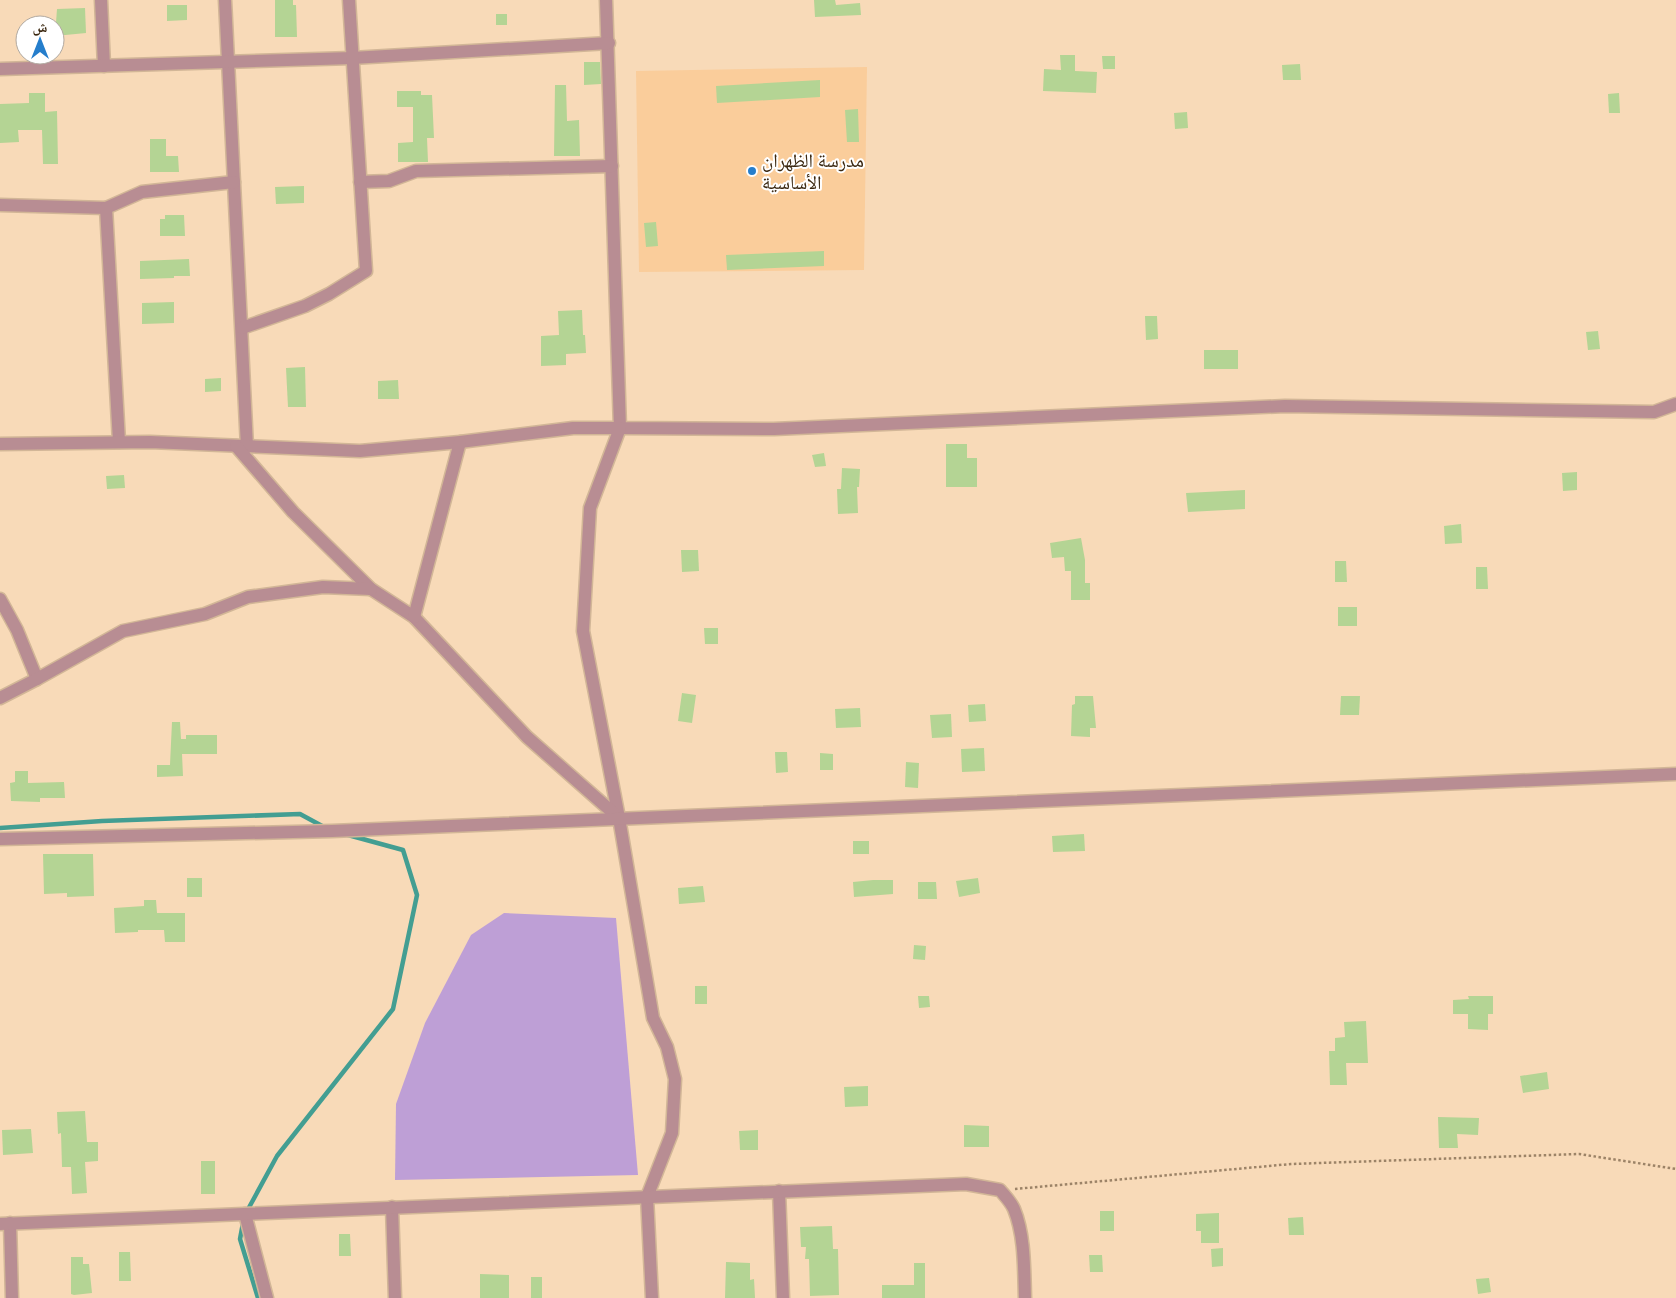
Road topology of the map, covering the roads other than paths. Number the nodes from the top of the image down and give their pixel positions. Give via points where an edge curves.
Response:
1 (101, 0) edge
2 (225, 0) edge
3 (348, 0) edge
4 (606, 0) edge
5 (609, 43) junction
6 (352, 58) junction
7 (228, 62) junction
8 (104, 66) junction
9 (0, 69) edge
10 (612, 166) junction
11 (234, 182) junction
12 (360, 182) junction
13 (0, 205) edge
14 (106, 208) junction
15 (242, 328) junction
16 (1676, 404) edge
17 (620, 428) junction
18 (119, 442) junction
19 (460, 442) junction
20 (0, 444) edge
21 (242, 447) junction
22 (371, 589) junction
23 (0, 600) edge
24 (414, 617) junction
25 (37, 679) junction
26 (0, 698) edge
27 (1676, 774) edge
28 (619, 818) junction
29 (0, 839) edge
30 (779, 1191) junction
31 (647, 1197) junction
32 (392, 1207) junction
33 (245, 1214) junction
34 (5, 1224) edge
35 (12, 1298) edge
36 (267, 1298) edge
37 (395, 1298) edge
38 (652, 1298) edge
39 (783, 1298) edge
40 (1026, 1298) edge

1 - 8 street
2 - 7 street
3 - 6 street
4 - 5 street
5 - 6 street
5 - 10 street
6 - 7 street
6 - 12 street
7 - 8 street
7 - 11 street
8 - 9 street
10 - 12 street via 416,171 390,181
10 - 17 street
11 - 14 street via 142,192
11 - 15 street
12 - 15 street via 366,271 305,306
13 - 14 street
14 - 18 street
15 - 21 street
16 - 17 street via 1654,412 1285,406 774,429
17 - 19 street via 572,428
17 - 28 street via 590,508 583,632
18 - 20 street
18 - 21 street
19 - 21 street via 360,451
19 - 24 street
21 - 22 street via 293,512
22 - 24 street
22 - 25 street via 322,587 248,597 205,614 123,631
23 - 25 street via 17,630
24 - 28 street via 527,737
25 - 26 street
27 - 28 street
28 - 29 street via 332,831
28 - 31 street via 653,1018 667,1047 675,1079 672,1133
30 - 31 street
30 - 39 street
30 - 40 street via 966,1184 1000,1190 1013,1207 1020,1228
31 - 32 street
31 - 38 street
32 - 33 street
32 - 37 street
33 - 34 street
33 - 36 street
34 - 35 street

